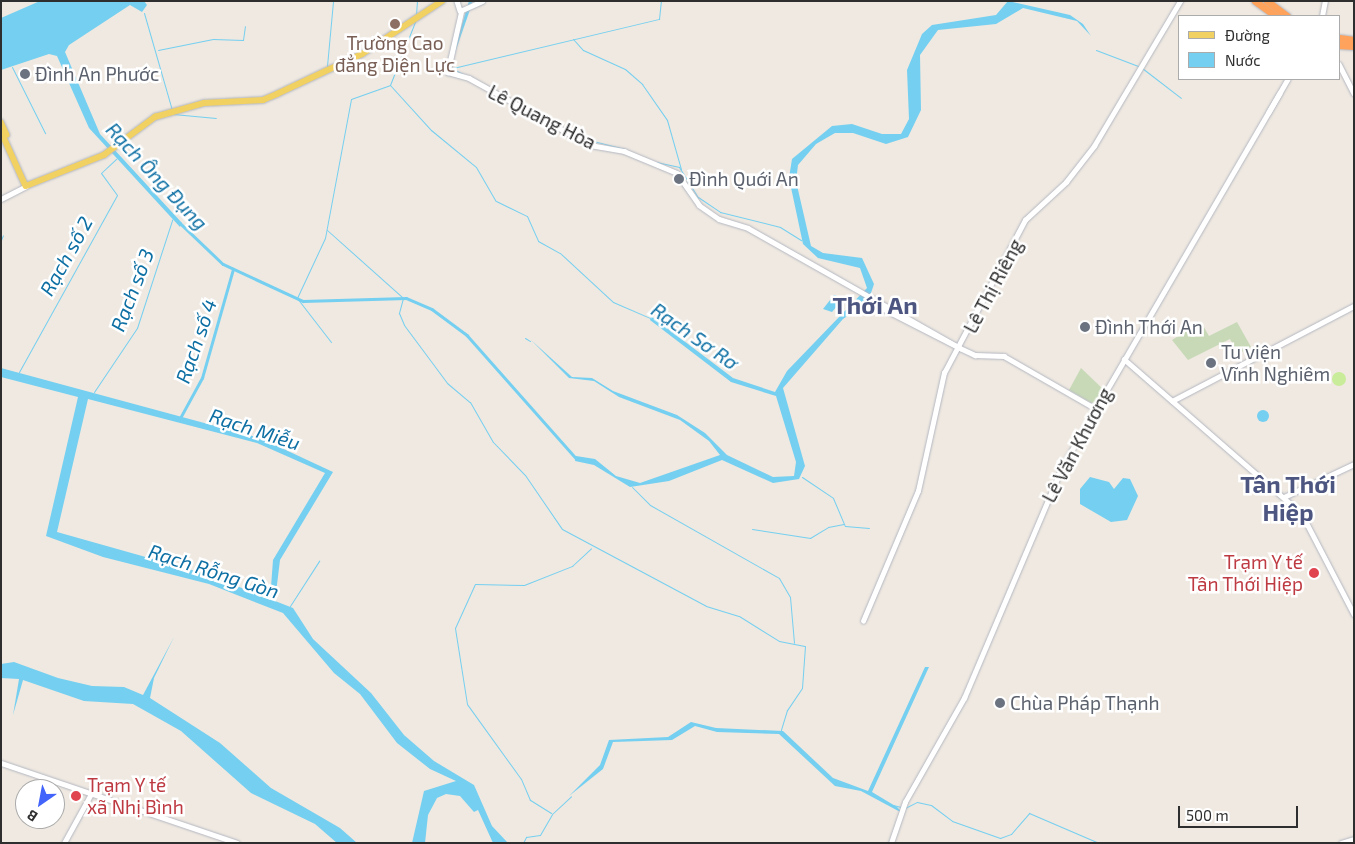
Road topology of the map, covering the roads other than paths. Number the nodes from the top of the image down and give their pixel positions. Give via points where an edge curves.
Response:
1 (442, 1) edge
2 (457, 1) edge
3 (482, 1) edge
4 (1181, 1) edge
5 (1259, 1) edge
6 (1267, 1) edge
7 (1327, 3) edge
8 (462, 10) junction
9 (1279, 15) edge
10 (1286, 15) edge
11 (1323, 15) edge
12 (1340, 42) edge
13 (1354, 43) edge
14 (1340, 66) edge
15 (1287, 80) edge
16 (1354, 93) edge
17 (1, 122) edge
18 (1, 131) edge
19 (8, 140) junction
20 (28, 185) junction
21 (1, 199) edge
22 (1354, 306) edge
23 (959, 348) junction
24 (1124, 359) junction
25 (1172, 402) junction
26 (1096, 409) junction
27 (1354, 464) edge
28 (1284, 497) junction
29 (1354, 614) edge
30 (864, 621) dead end
31 (1, 762) edge
32 (92, 792) junction
33 (1354, 839) edge
34 (64, 843) edge
35 (237, 843) edge
36 (891, 843) edge
37 (1341, 843) edge

1 - 20 main road via 362,54 267,99 186,107 168,113 104,155
2 - 8 street, Lê Quang Hòa
3 - 8 street
4 - 23 street, Lê Thị Riêng via 1143,69 1088,154 1025,220
5 - 9 highway
6 - 10 highway
7 - 11 street
8 - 23 street, Lê Quang Hòa via 448,72 469,78 592,146 623,151 677,174 709,214 748,228 878,305
12 - 13 highway
14 - 16 street
15 - 24 street, Lê Văn Khương
17 - 19 main road
18 - 19 main road
19 - 20 main road
20 - 21 street
22 - 25 street
23 - 26 street via 975,355 1004,356
23 - 30 street, Lê Thị Riêng via 937,389 918,491
24 - 25 street
24 - 26 street, Lê Văn Khương
25 - 28 street
26 - 36 street, Lê Văn Khương via 1042,511 966,695 904,802
27 - 28 street
28 - 29 street via 1303,516
31 - 32 street
32 - 34 street
32 - 35 street
33 - 37 street

